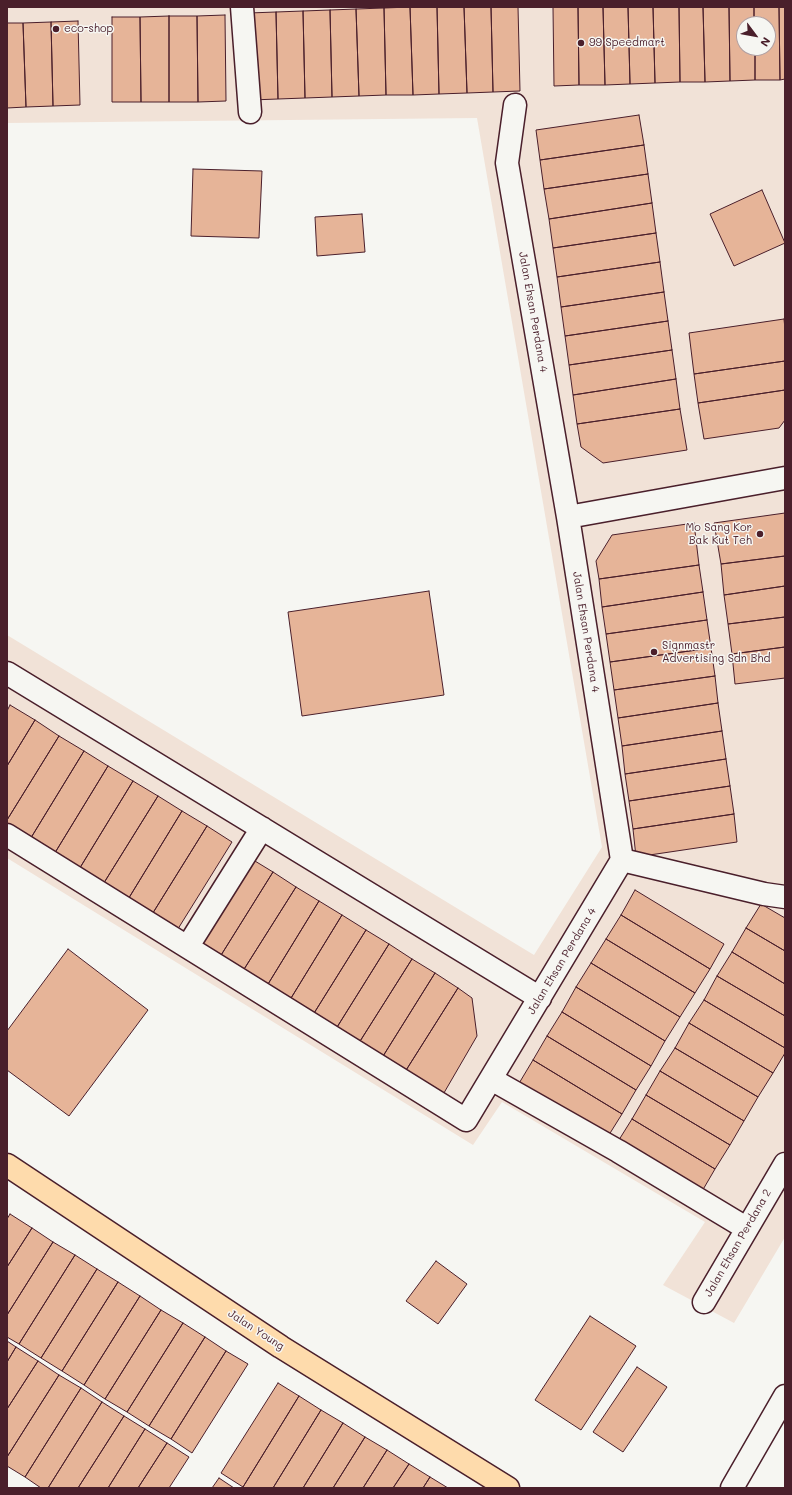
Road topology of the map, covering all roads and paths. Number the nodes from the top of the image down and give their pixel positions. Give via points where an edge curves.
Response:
1 (242, 7) edge
2 (515, 105) dead end
3 (250, 112) dead end
4 (785, 478) edge
5 (568, 517) junction
6 (7, 673) edge
7 (262, 828) junction
8 (7, 835) edge
9 (622, 860) junction
10 (785, 897) edge
11 (188, 946) junction
12 (540, 998) junction
13 (491, 1079) junction
14 (785, 1164) edge
15 (7, 1165) edge
16 (746, 1228) junction
17 (704, 1302) dead end
18 (785, 1396) edge
19 (508, 1488) edge
20 (732, 1488) edge

1 - 3 street
2 - 5 street, Jalan Ehsan Perdana 4 via 507,163
4 - 5 street
5 - 9 street, Jalan Ehsan Perdana 4
6 - 7 street
7 - 11 street
7 - 12 street
8 - 11 street
9 - 10 street
9 - 12 street, Jalan Ehsan Perdana 4
11 - 13 street, Jalan Ehsan Perdana 4 via 466,1120
12 - 13 street, Jalan Ehsan Perdana 4
13 - 16 street
14 - 16 street, Jalan Ehsan Perdana 2
15 - 19 main road, Jalan Young via 281,1347
16 - 17 street, Jalan Ehsan Perdana 2
18 - 20 street

